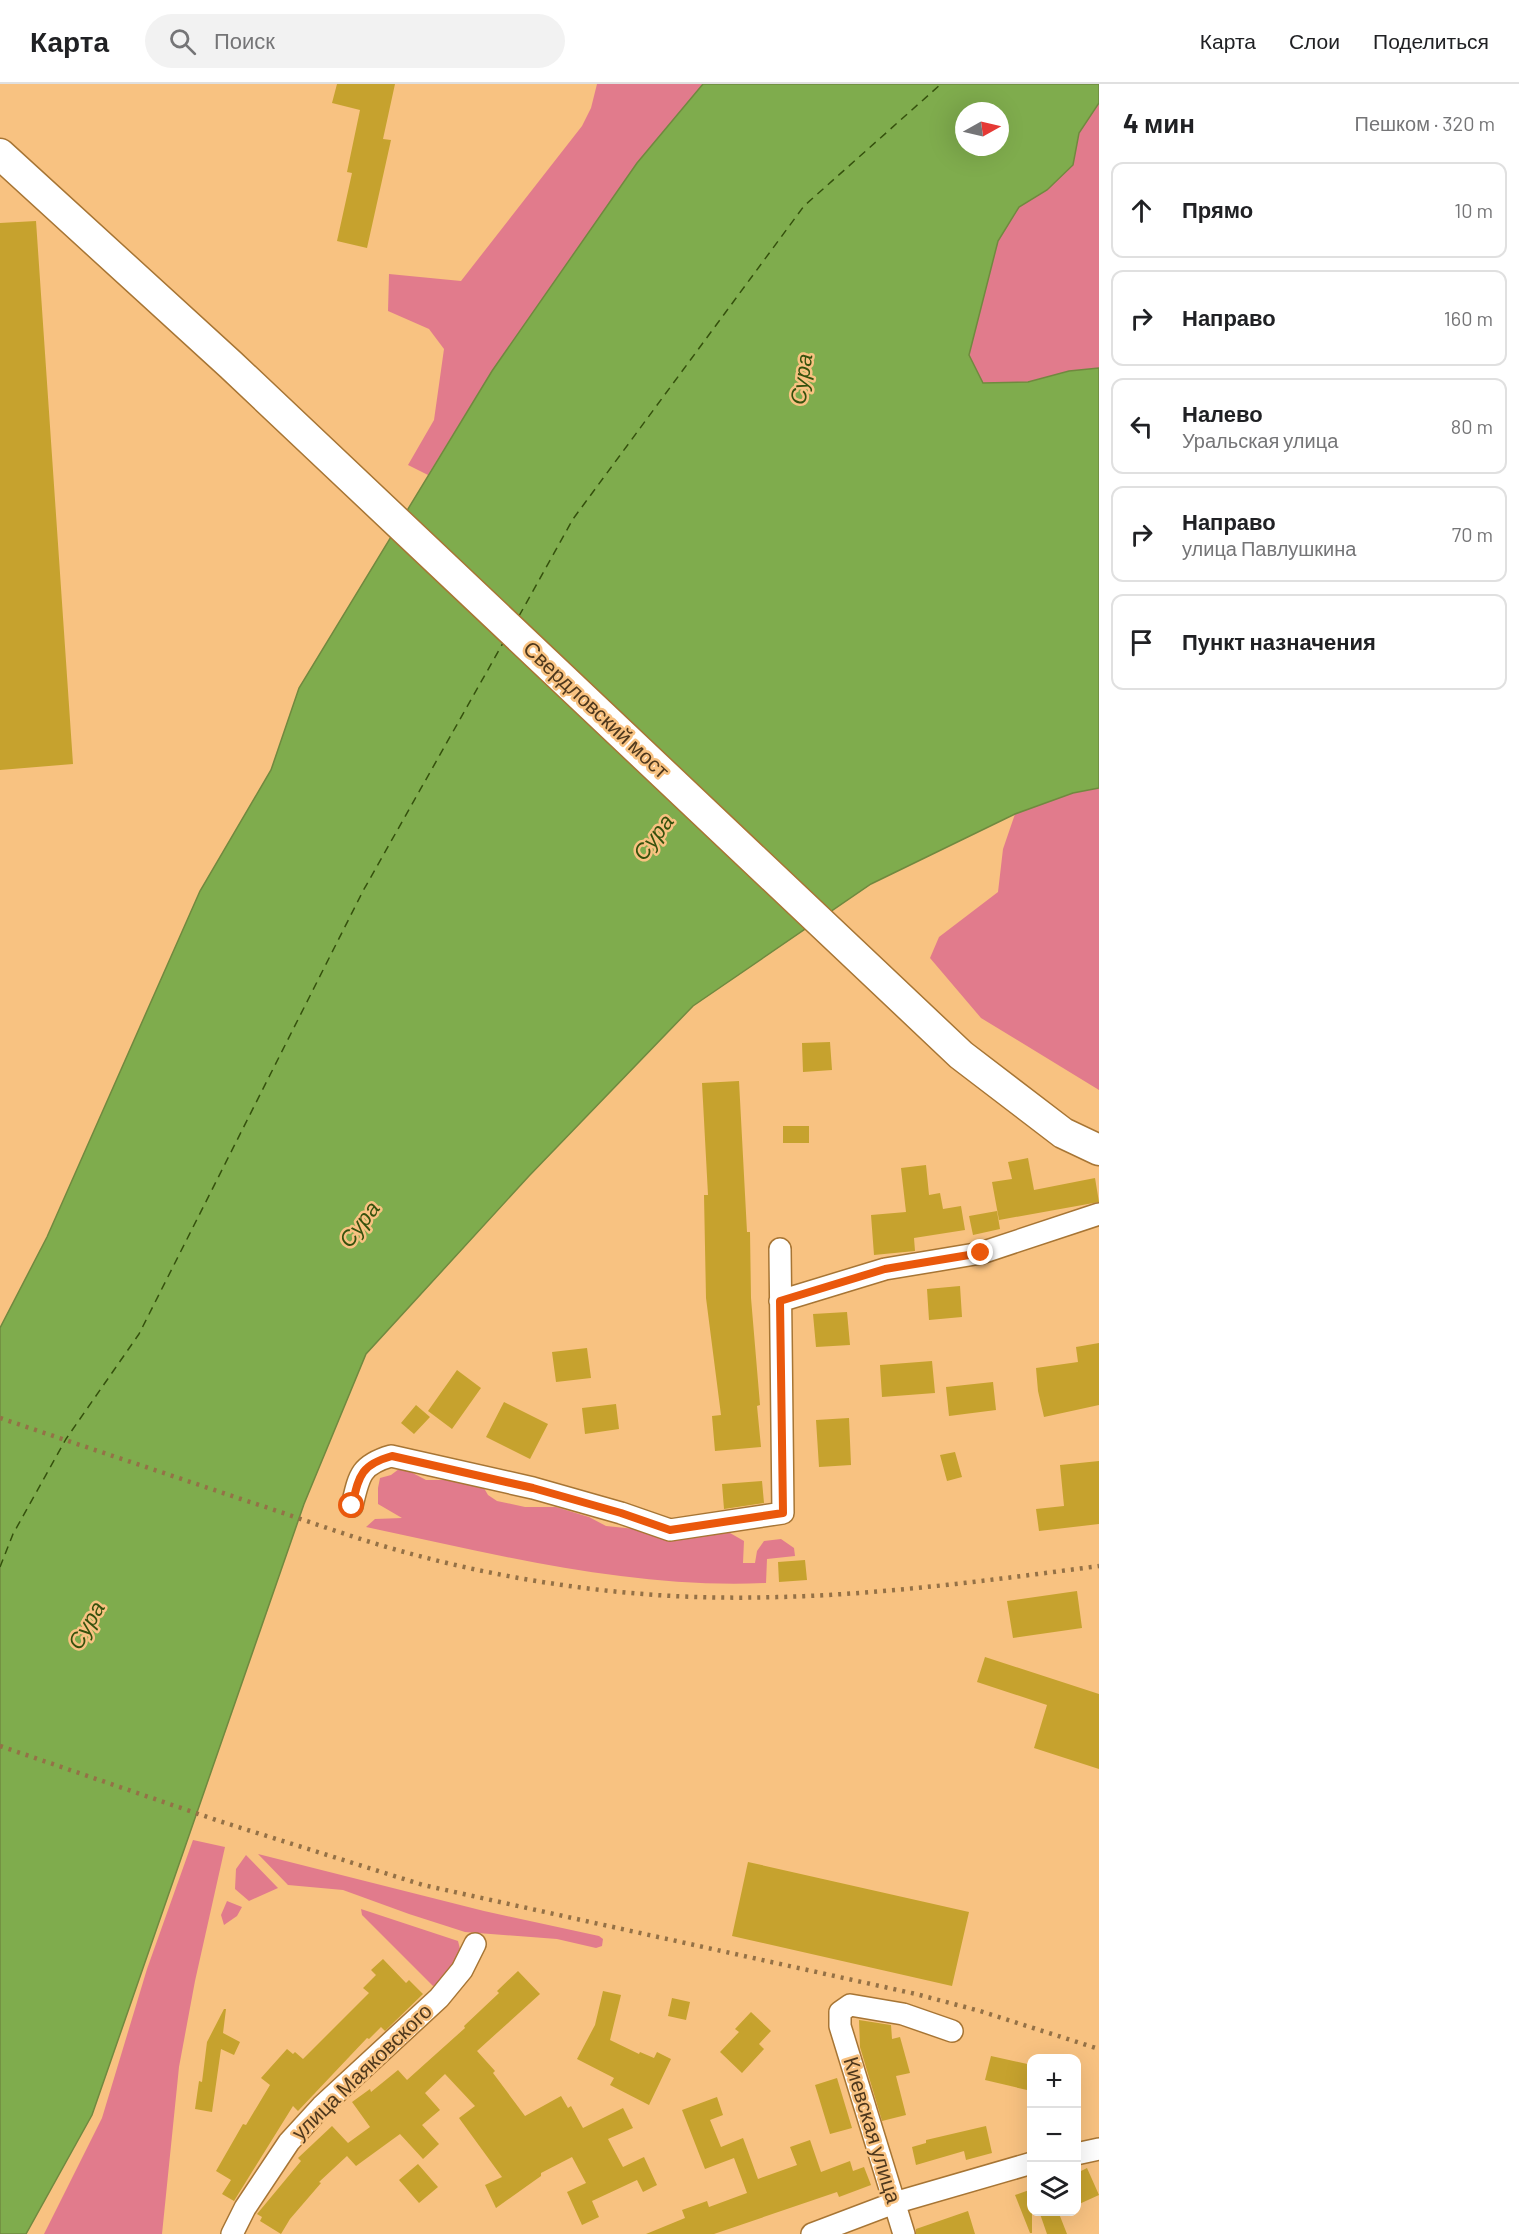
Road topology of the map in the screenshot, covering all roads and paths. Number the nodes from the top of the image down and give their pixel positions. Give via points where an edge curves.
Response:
1 (0, 154) edge
2 (1099, 1150) edge
3 (1099, 1214) edge
4 (780, 1249) dead end
5 (780, 1301) junction
6 (352, 1506) dead end
7 (475, 1944) dead end
8 (952, 2031) dead end
9 (1099, 2149) edge
10 (1081, 2153) edge
11 (1027, 2164) edge
12 (894, 2203) junction
13 (232, 2234) edge
14 (812, 2234) edge
15 (904, 2234) edge

1 - 2 main road, Свердловский мост via 231,365 961,1055 1063,1133
3 - 5 street via 981,1253 885,1269
4 - 5 street
5 - 6 street via 783,1513 670,1530 533,1488 392,1456 375,1461 360,1474
7 - 13 street, улица Маяковского via 462,1970 431,2006 322,2106 289,2142
8 - 12 street, Киевская улица via 903,2014 849,2004 840,2012 840,2026
9 - 10 street
11 - 12 street
12 - 14 street
12 - 15 street, Киевская улица

